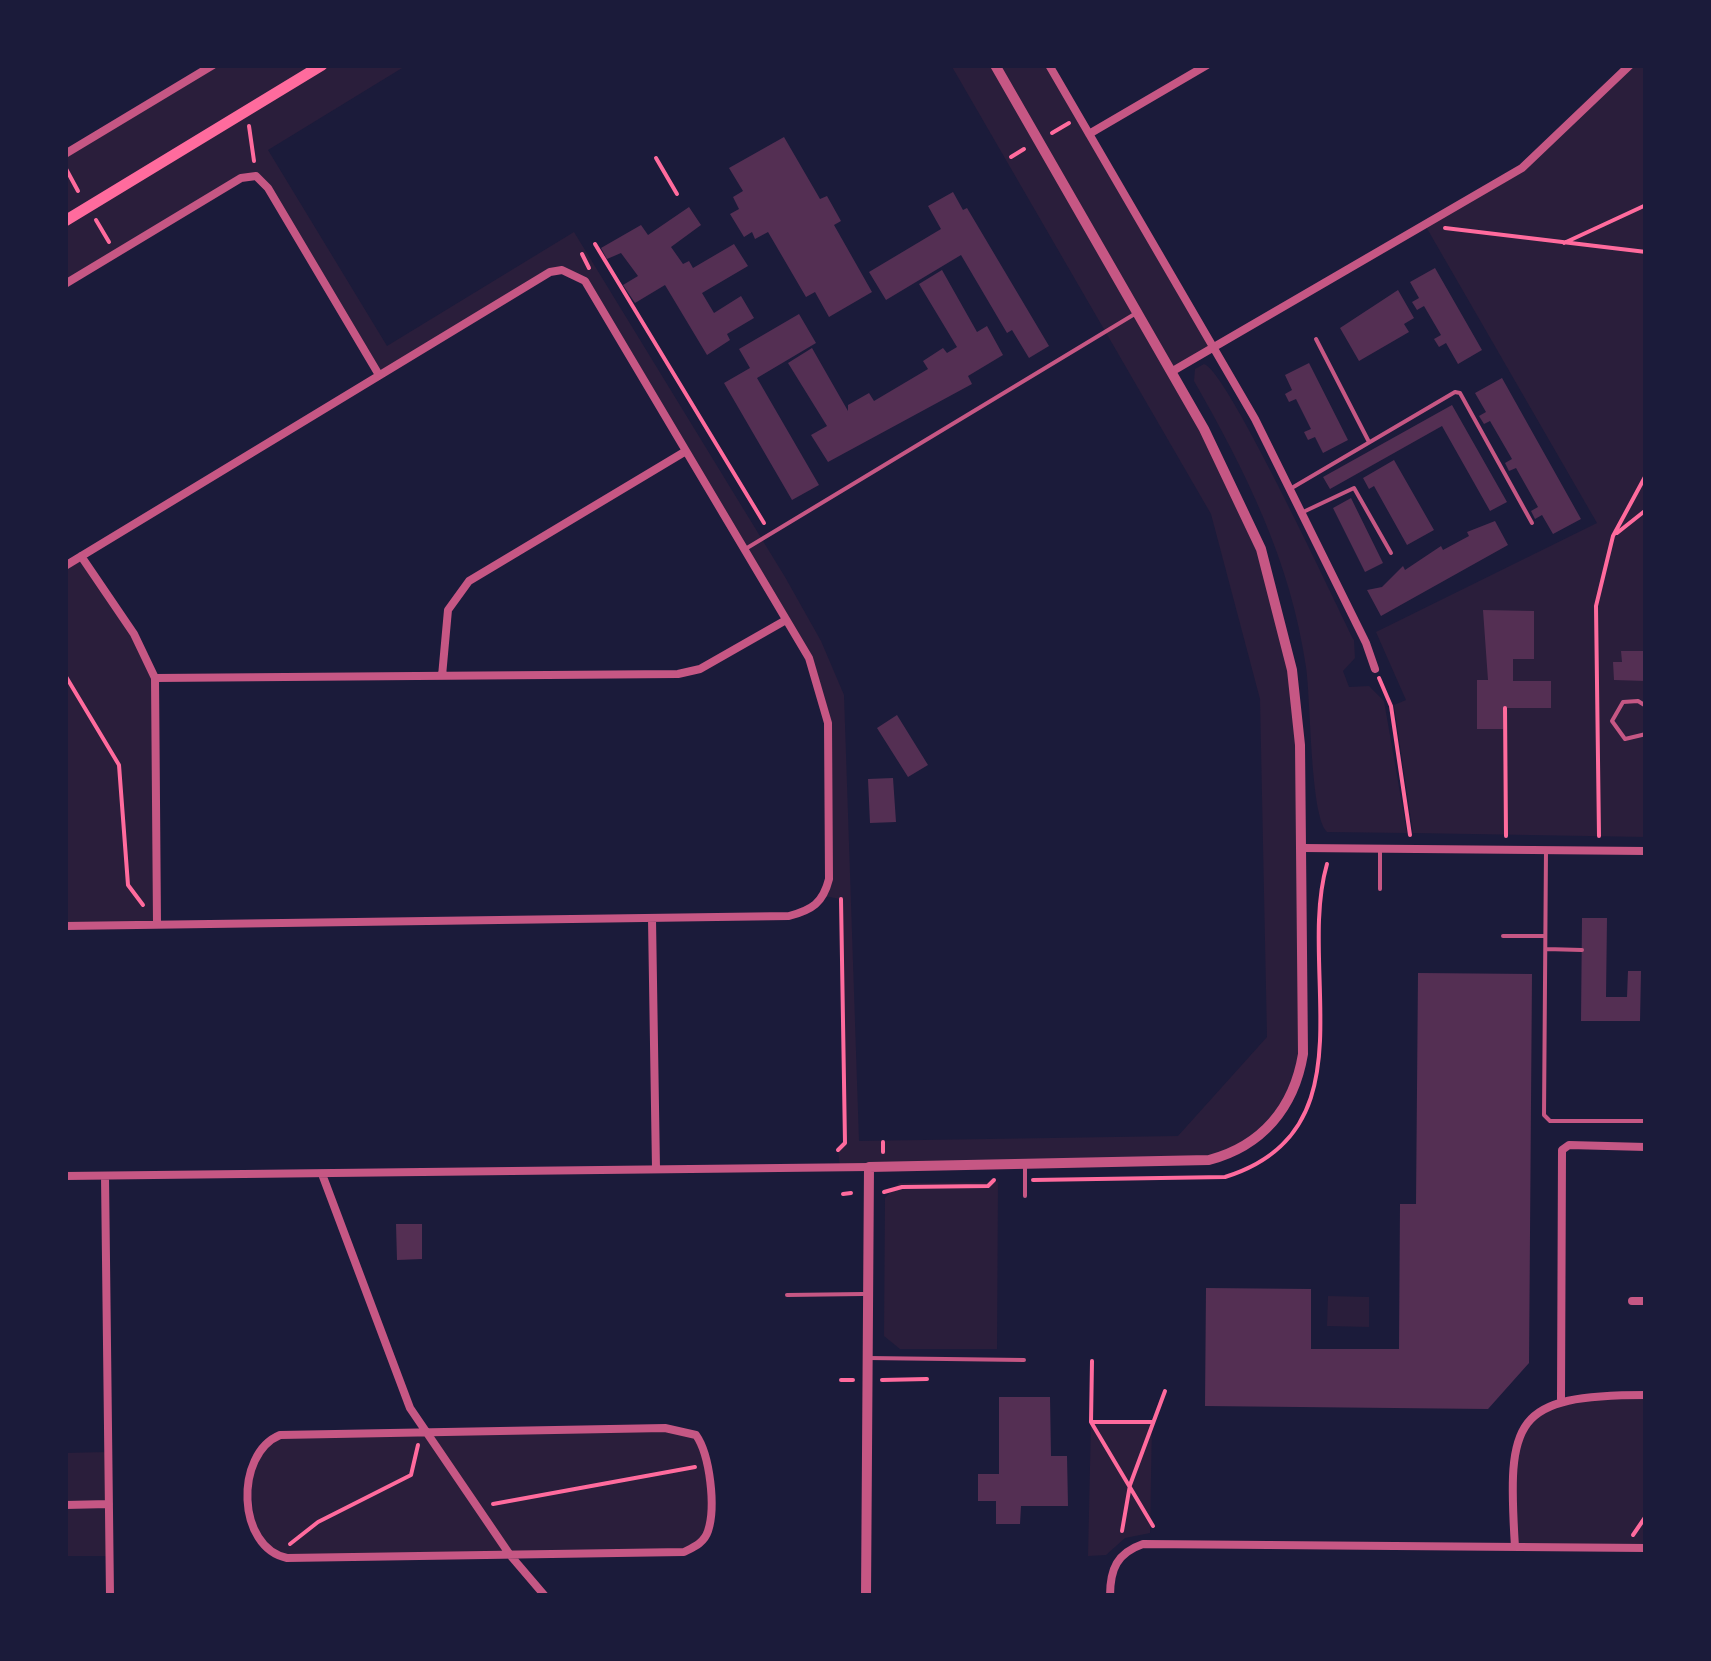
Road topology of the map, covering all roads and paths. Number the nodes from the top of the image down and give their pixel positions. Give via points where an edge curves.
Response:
1 (213, 65) edge
2 (322, 65) edge
3 (995, 65) edge
4 (1049, 65) edge
5 (1207, 65) edge
6 (1630, 65) edge
7 (1080, 117) junction
8 (249, 126) dead end
9 (1052, 133) dead end
10 (1090, 134) junction
11 (1024, 149) dead end
12 (65, 154) edge
13 (1011, 157) dead end
14 (656, 158) dead end
15 (65, 167) edge
16 (256, 176) junction
17 (78, 190) dead end
18 (678, 194) dead end
19 (1646, 205) edge
20 (96, 220) dead end
21 (65, 221) edge
22 (1426, 225) junction
23 (596, 244) dead end
24 (1562, 244) junction
25 (1646, 252) edge
26 (116, 253) junction
27 (582, 254) dead end
28 (592, 274) dead end
29 (65, 284) edge
30 (1137, 312) junction
31 (1316, 340) dead end
32 (1214, 347) junction
33 (1171, 372) junction
34 (380, 375) junction
35 (1369, 443) junction
36 (686, 451) junction
37 (1646, 474) edge
38 (1289, 490) junction
39 (1646, 510) edge
40 (1300, 513) junction
41 (1532, 523) dead end
42 (770, 534) junction
43 (1613, 536) junction
44 (745, 549) junction
45 (1391, 553) dead end
46 (81, 556) junction
47 (65, 566) edge
48 (786, 620) junction
49 (1375, 670) joint
50 (65, 675) edge
51 (442, 676) junction
52 (155, 678) junction
53 (1646, 706) edge
54 (1505, 708) dead end
55 (1646, 734) edge
56 (1410, 836) dead end
57 (1506, 836) dead end
58 (1600, 836) dead end
59 (1303, 848) junction
60 (1380, 848) junction
61 (1546, 850) junction
62 (1646, 851) edge
63 (1327, 864) dead end
64 (1380, 889) dead end
65 (841, 899) dead end
66 (652, 918) junction
67 (157, 924) junction
68 (65, 926) edge
69 (1504, 936) dead end
70 (1545, 936) junction
71 (1545, 949) junction
72 (1582, 950) dead end
73 (1646, 1122) edge
74 (883, 1142) dead end
75 (1646, 1147) edge
76 (838, 1150) dead end
77 (883, 1152) dead end
78 (1026, 1164) junction
79 (869, 1167) junction
80 (656, 1170) junction
81 (322, 1174) junction
82 (65, 1176) edge
83 (105, 1176) junction
84 (1025, 1180) junction
85 (884, 1192) dead end
86 (851, 1193) dead end
87 (843, 1194) dead end
88 (1025, 1196) dead end
89 (787, 1294) dead end
90 (868, 1294) junction
91 (1632, 1301) dead end
92 (1646, 1301) edge
93 (868, 1358) junction
94 (1024, 1360) dead end
95 (1092, 1361) dead end
96 (927, 1379) dead end
97 (867, 1380) junction
98 (1165, 1391) dead end
99 (1646, 1394) edge
100 (1562, 1399) junction
101 (1091, 1422) junction
102 (1152, 1422) junction
103 (422, 1431) junction
104 (710, 1464) junction
105 (1130, 1485) junction
106 (65, 1504) edge
107 (109, 1504) junction
108 (476, 1507) junction
109 (1646, 1516) edge
110 (1153, 1526) dead end
111 (1122, 1531) dead end
112 (1516, 1546) junction
113 (1625, 1548) junction
114 (1646, 1548) edge
115 (510, 1555) junction
116 (274, 1556) junction
117 (110, 1596) edge
118 (545, 1596) edge
119 (866, 1596) edge
120 (1110, 1596) edge

1 - 12 street
2 - 21 main road
3 - 30 street
4 - 7 street
5 - 10 street
6 - 22 street via 1522,168
7 - 9 path
7 - 10 street
8 - 16 path
10 - 32 street
11 - 13 path
14 - 18 path
15 - 17 path
16 - 26 street
16 - 34 street
19 - 24 path
20 - 26 path
22 - 24 path
22 - 32 street
23 - 42 path
24 - 25 path
26 - 29 street
27 - 28 path
30 - 33 street
30 - 42 lane
31 - 35 lane
32 - 33 street
32 - 38 street
33 - 59 street via 1262,548 1280,614 1300,745
34 - 36 street via 550,272 574,273 585,281
34 - 46 street
35 - 38 lane
35 - 41 lane via 1458,392
36 - 44 street
36 - 51 street via 469,581 448,610
37 - 43 path
38 - 40 street
39 - 43 path
40 - 45 lane via 1354,488
40 - 49 street
42 - 44 lane
43 - 58 path via 1596,606
44 - 48 street
46 - 47 street
46 - 52 street
48 - 51 street via 700,669 678,674
48 - 66 street via 809,658 828,723 824,896 810,910 789,916
49 - 56 path via 1392,706
50 - 67 path via 119,765 128,885
51 - 52 street
52 - 67 street
53 - 55 lane via 1623,702 1612,721 1626,739
54 - 57 path
59 - 60 street
59 - 78 street via 1302,1054 1297,1082 1276,1120 1248,1145 1209,1160
60 - 61 street
60 - 64 lane
61 - 62 street
61 - 70 lane
63 - 84 path via 1318,1082 1293,1131 1251,1169 1225,1177
65 - 76 path via 845,1143
66 - 67 street
66 - 80 street
67 - 68 street
69 - 70 lane
70 - 71 lane
71 - 72 lane
71 - 73 lane via 1546,1120
74 - 77 path
75 - 100 street via 1562,1150
78 - 79 street
78 - 84 lane
79 - 80 street
79 - 90 street
80 - 81 street
81 - 83 street
81 - 103 street
82 - 83 street
83 - 107 street
84 - 85 path
84 - 88 lane
86 - 87 path
89 - 90 lane
90 - 93 street
91 - 92 street
93 - 94 lane
93 - 97 street
95 - 101 path
96 - 97 path
97 - 119 street
98 - 102 path
99 - 100 street
100 - 112 street via 1525,1425 1515,1448
101 - 102 path
101 - 105 path
102 - 105 path
103 - 104 street via 665,1428 696,1434
103 - 108 street
103 - 116 path via 411,1474 318,1522
103 - 116 street via 268,1440 252,1460 250,1497 256,1537
104 - 108 path
104 - 115 street via 708,1530 684,1552
105 - 110 path
105 - 111 path
106 - 107 street
107 - 117 street
108 - 115 street
109 - 113 path
112 - 113 street
112 - 120 street via 1153,1544 1122,1554 1111,1574
113 - 114 street
115 - 116 street
115 - 118 street

